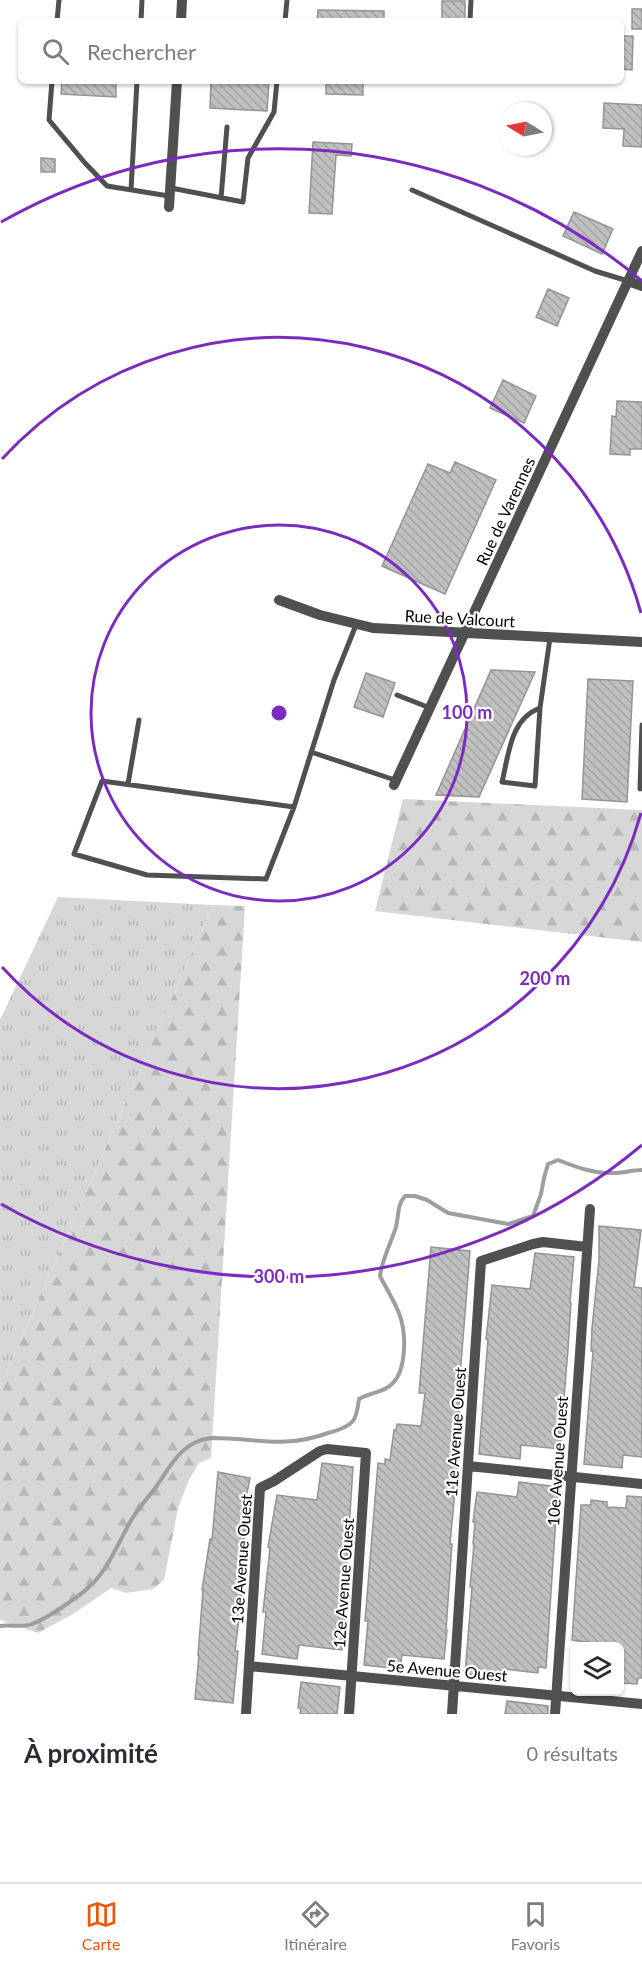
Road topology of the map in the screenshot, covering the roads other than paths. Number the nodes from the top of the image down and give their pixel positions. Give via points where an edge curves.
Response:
1 (58, 0) edge
2 (142, 0) edge
3 (182, 0) edge
4 (287, 0) edge
5 (471, 0) edge
6 (57, 18) edge
7 (141, 18) edge
8 (181, 18) edge
9 (285, 18) edge
10 (470, 18) edge
11 (52, 84) edge
12 (137, 84) edge
13 (177, 84) edge
14 (277, 84) edge
15 (227, 127) dead end
16 (131, 190) junction
17 (412, 190) dead end
18 (170, 197) junction
19 (221, 198) junction
20 (642, 250) edge
21 (628, 281) junction
22 (642, 286) edge
23 (279, 600) dead end
24 (356, 625) junction
25 (464, 634) junction
26 (550, 638) junction
27 (642, 642) edge
28 (398, 694) dead end
29 (430, 708) junction
30 (540, 708) junction
31 (139, 720) dead end
32 (642, 725) edge
33 (312, 752) junction
34 (395, 783) joint
35 (128, 784) junction
36 (640, 789) dead end
37 (294, 807) junction
38 (590, 1209) dead end
39 (587, 1247) junction
40 (366, 1454) joint
41 (468, 1466) junction
42 (571, 1476) junction
43 (642, 1484) edge
44 (249, 1666) junction
45 (352, 1676) junction
46 (453, 1685) junction
47 (557, 1695) junction
48 (642, 1704) edge
49 (246, 1713) edge
50 (350, 1714) edge
51 (452, 1714) edge
52 (555, 1714) edge

1 - 6 lane
2 - 7 lane
3 - 8 street
4 - 9 lane
5 - 10 lane
11 - 16 lane via 49,120 107,186
12 - 16 lane
13 - 18 street
14 - 19 lane via 273,112 248,159 243,202
15 - 19 lane
16 - 18 lane
17 - 21 lane via 595,271
18 - 19 lane
20 - 21 street, Rue de Varennes
21 - 22 street
21 - 25 street, Rue de Varennes
23 - 24 street, Rue de Valcourt
24 - 25 street, Rue de Valcourt
24 - 33 lane
25 - 26 street, Rue de Valcourt
25 - 29 street, Rue de Varennes
26 - 27 street, Rue de Valcourt
26 - 30 lane
28 - 29 lane
29 - 34 street, Rue de Varennes
30 - 30 lane via 536,786 502,782 516,727 530,712
31 - 35 lane
32 - 36 lane
33 - 34 lane
33 - 37 lane
35 - 37 lane
35 - 37 lane via 102,781 74,854 147,875 266,879
38 - 39 street, 10e Avenue Ouest
39 - 41 street, 11e Avenue Ouest via 553,1242 533,1244 481,1261
39 - 42 street, 10e Avenue Ouest
40 - 44 street, 13e Avenue Ouest via 320,1450 260,1488
40 - 45 street, 12e Avenue Ouest
41 - 42 street
41 - 46 street, 11e Avenue Ouest
42 - 43 street
42 - 47 street, 10e Avenue Ouest
44 - 45 street, 5e Avenue Ouest
44 - 49 street, 13e Avenue Ouest
45 - 46 street, 5e Avenue Ouest
45 - 50 street, 12e Avenue Ouest
46 - 47 street, 5e Avenue Ouest
46 - 51 street, 11e Avenue Ouest
47 - 48 street, 5e Avenue Ouest
47 - 52 street, 10e Avenue Ouest

